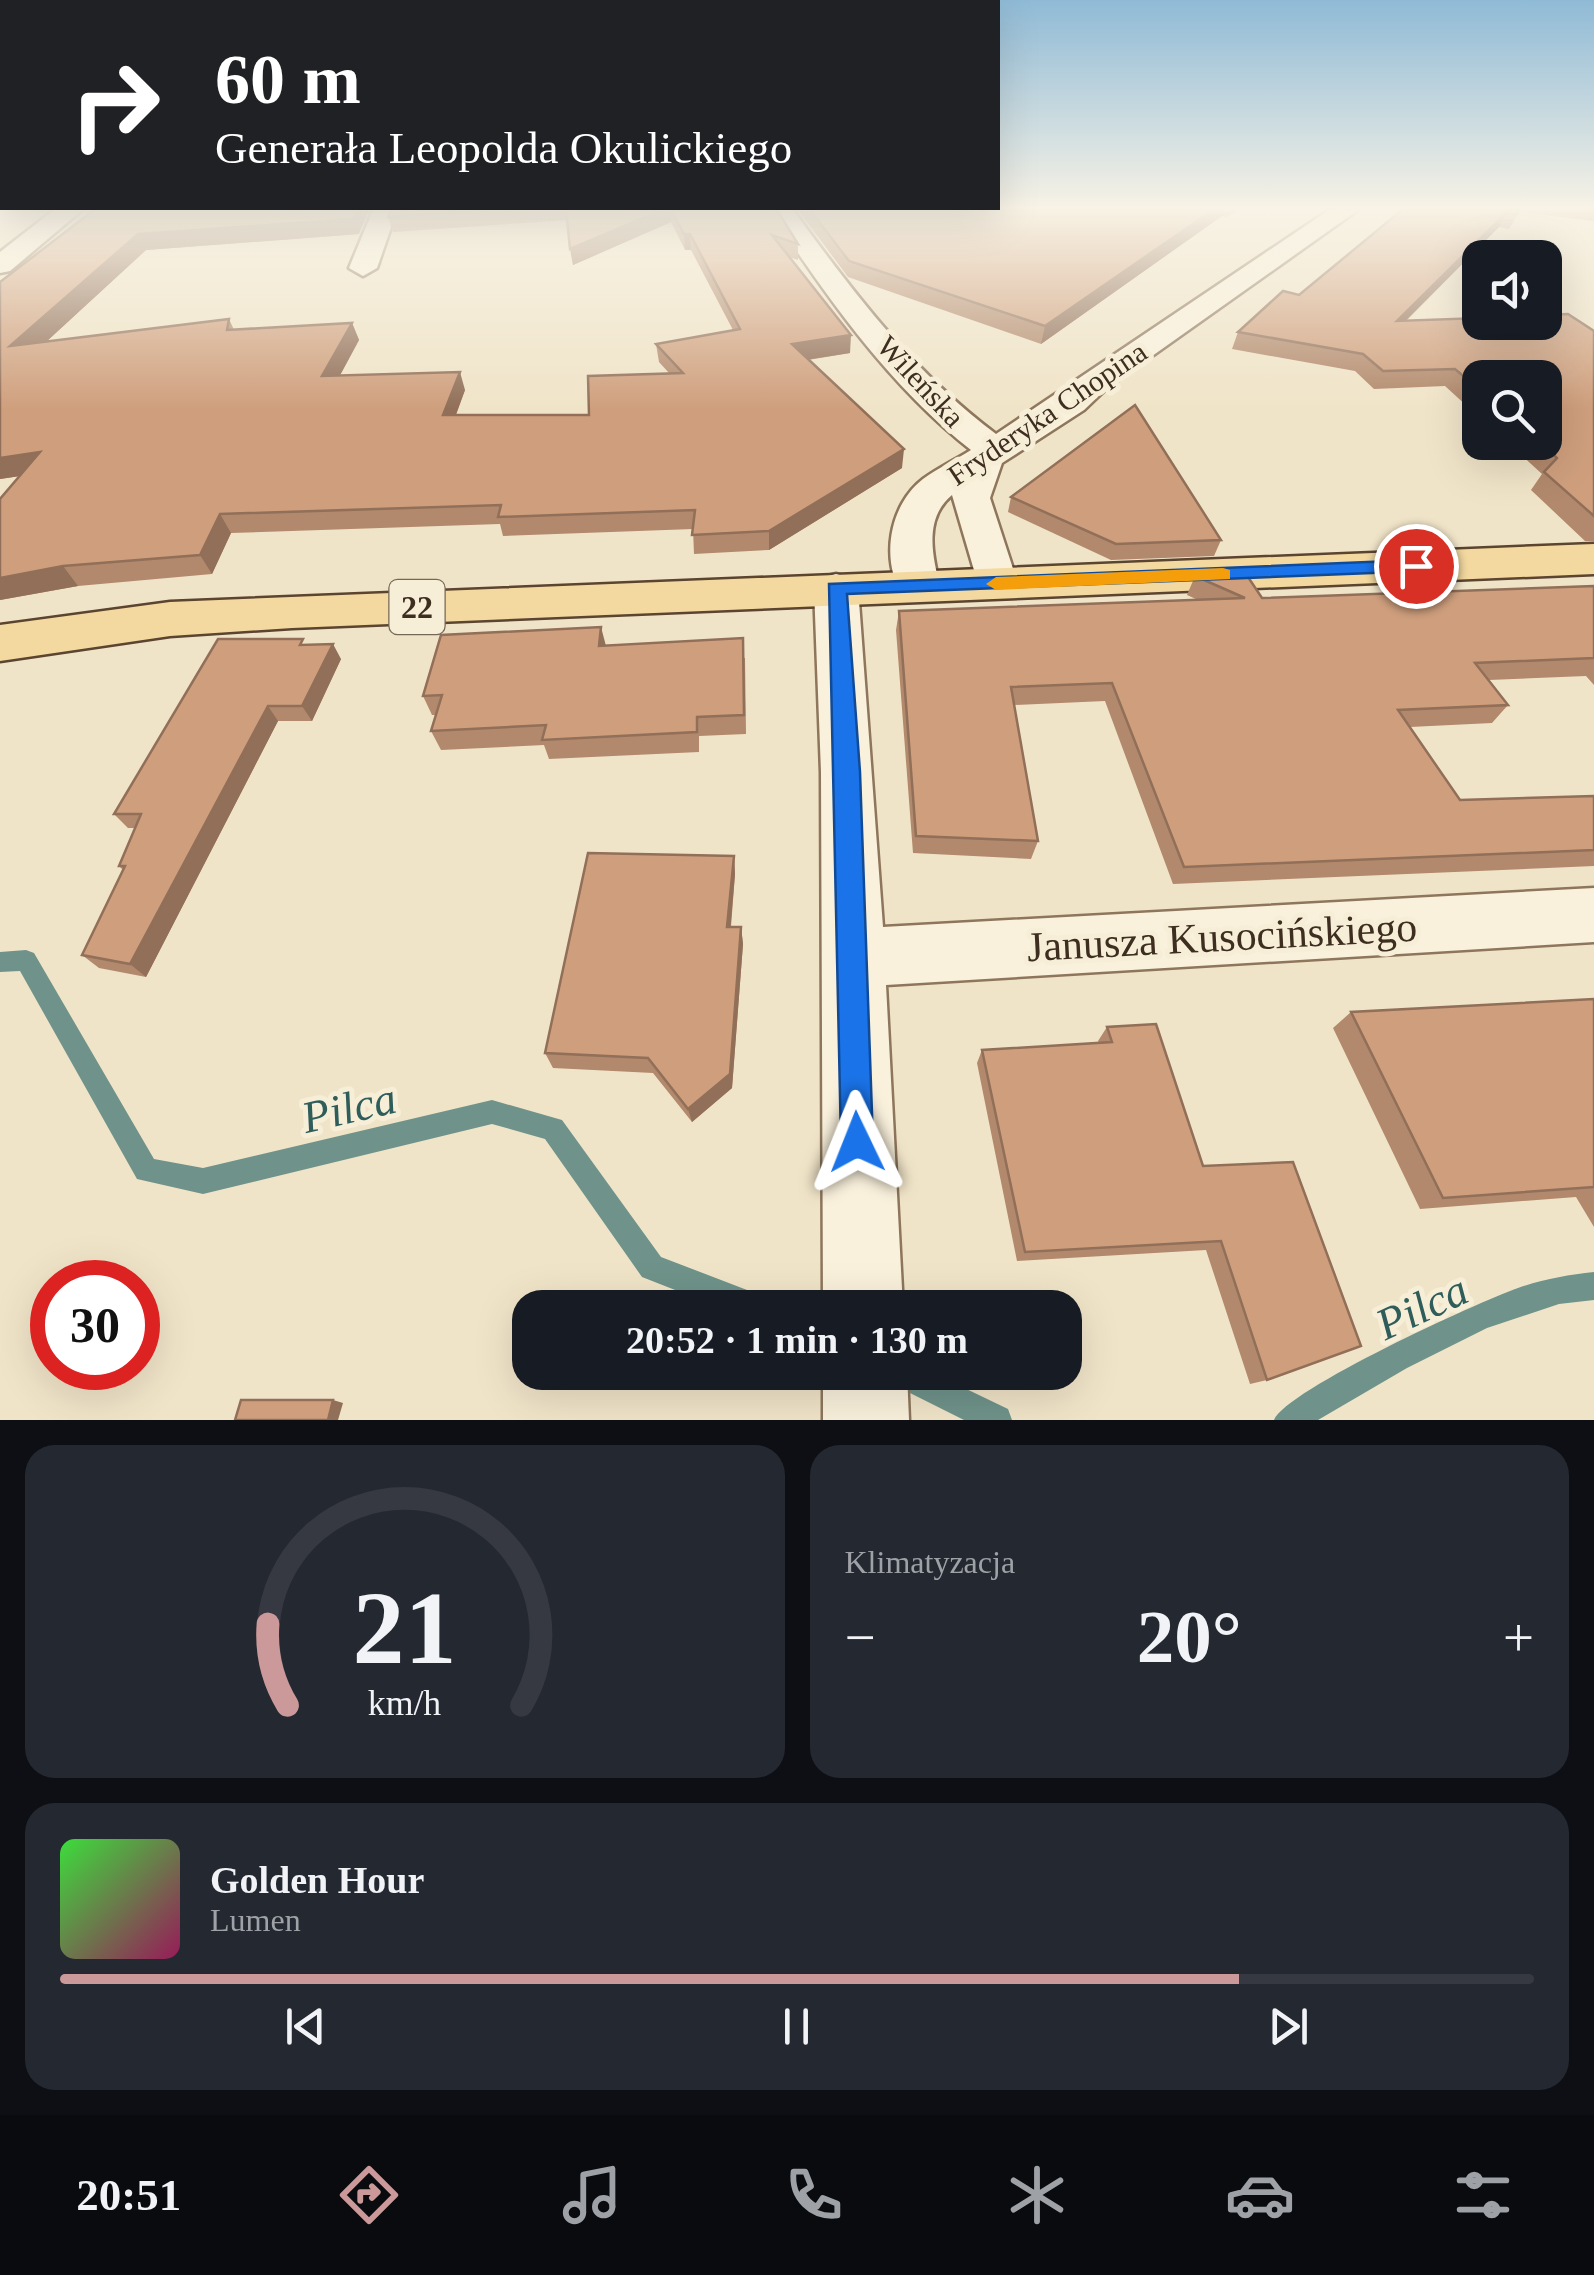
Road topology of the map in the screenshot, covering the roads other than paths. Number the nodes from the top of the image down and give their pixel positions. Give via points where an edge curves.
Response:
1 (826, 276) edge
2 (1249, 276) edge
3 (990, 453) junction
4 (1594, 559) edge
5 (996, 584) junction
6 (918, 586) junction
7 (836, 588) junction
8 (0, 643) edge
9 (1594, 915) edge
10 (850, 958) junction
11 (863, 1290) edge
12 (865, 1390) edge
13 (866, 1420) edge

1 - 3 street, Wileńska via 956,424
2 - 3 street, Fryderyka Chopina
3 - 5 street via 970,498
3 - 6 street, Fryderyka Chopina via 919,504 910,542
4 - 5 main road, 22
5 - 6 main road, 22
6 - 7 main road, 22
7 - 8 main road, 22 via 170,619
7 - 10 street via 848,772
9 - 10 street, Janusza Kusocińskiego
10 - 11 street
12 - 13 street

